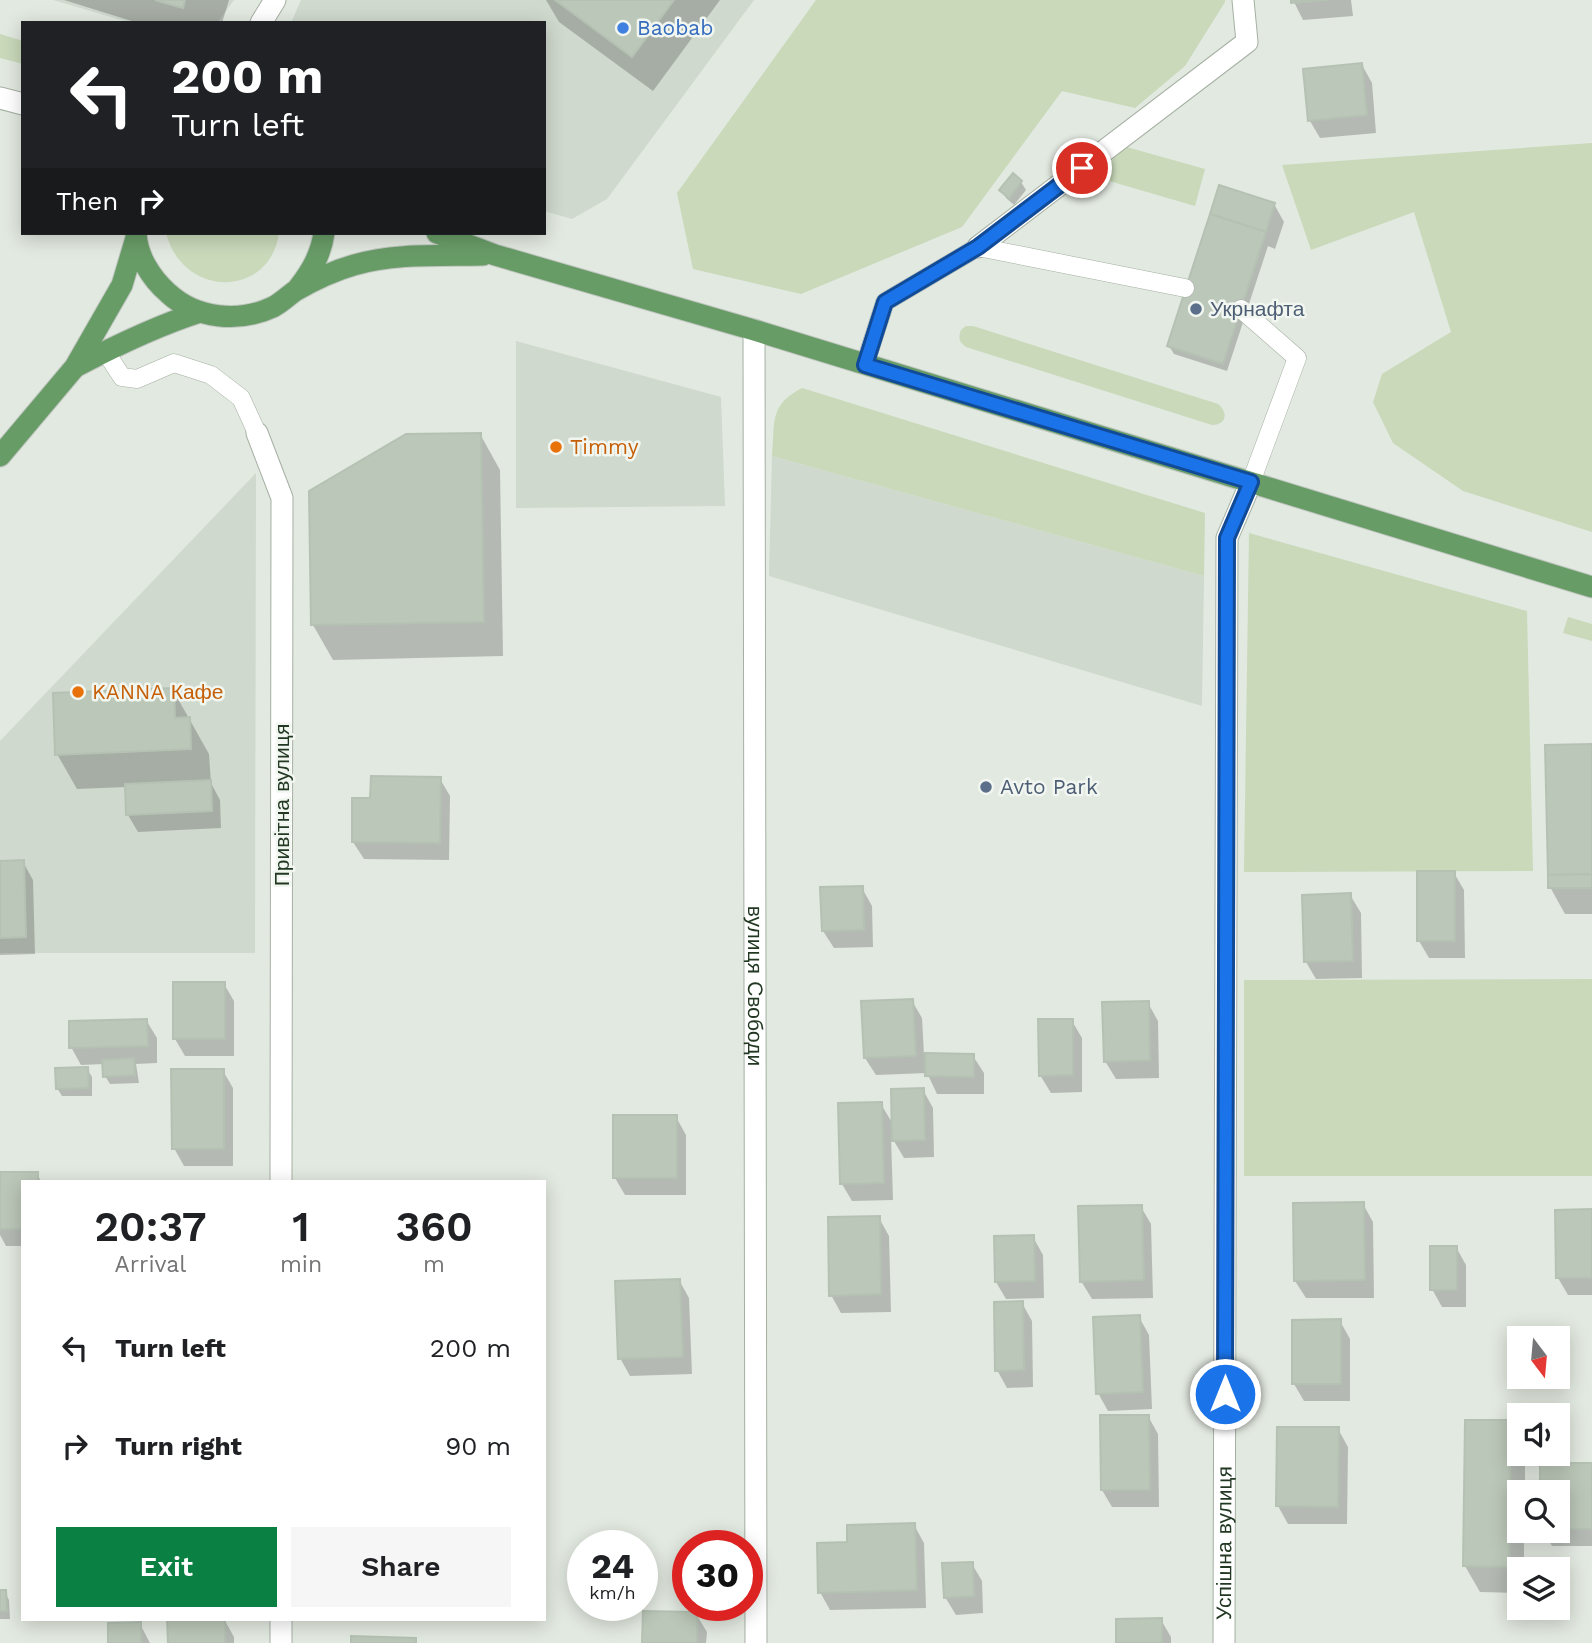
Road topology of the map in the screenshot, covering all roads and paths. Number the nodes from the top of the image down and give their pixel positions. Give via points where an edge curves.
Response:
1 (1243, 0) edge
2 (274, 1) edge
3 (262, 21) edge
4 (268, 21) edge
5 (0, 98) edge
6 (21, 103) edge
7 (324, 235) edge
8 (442, 235) edge
9 (136, 236) edge
10 (978, 247) junction
11 (495, 255) junction
12 (1185, 288) dead end
13 (295, 291) junction
14 (1241, 309) dead end
15 (200, 312) junction
16 (754, 330) junction
17 (105, 351) junction
18 (865, 365) junction
19 (75, 366) junction
20 (257, 433) joint
21 (0, 456) edge
22 (1251, 482) junction
23 (1592, 587) edge
24 (281, 1180) edge
25 (281, 1621) edge
26 (281, 1643) edge
27 (756, 1643) edge
28 (1224, 1643) edge

1 - 10 street via 1247,42
2 - 3 street
2 - 4 street
5 - 6 street
7 - 13 main road via 311,271
8 - 11 main road
9 - 15 main road via 144,262 158,284 177,301
9 - 19 main road via 122,285
10 - 12 lane
10 - 18 lane via 885,302
11 - 13 main road via 397,257 356,264
11 - 16 main road
13 - 15 main road via 250,315
14 - 22 lane via 1297,358
15 - 17 main road
16 - 18 main road
16 - 27 street, вулиця Свободи
17 - 19 main road
17 - 20 lane via 122,377 137,379 174,363 211,375 241,398
18 - 22 main road
19 - 21 main road
20 - 24 street, Привітна вулиця via 282,498
22 - 23 main road
22 - 28 street, Успішна вулиця via 1227,538
25 - 26 street

